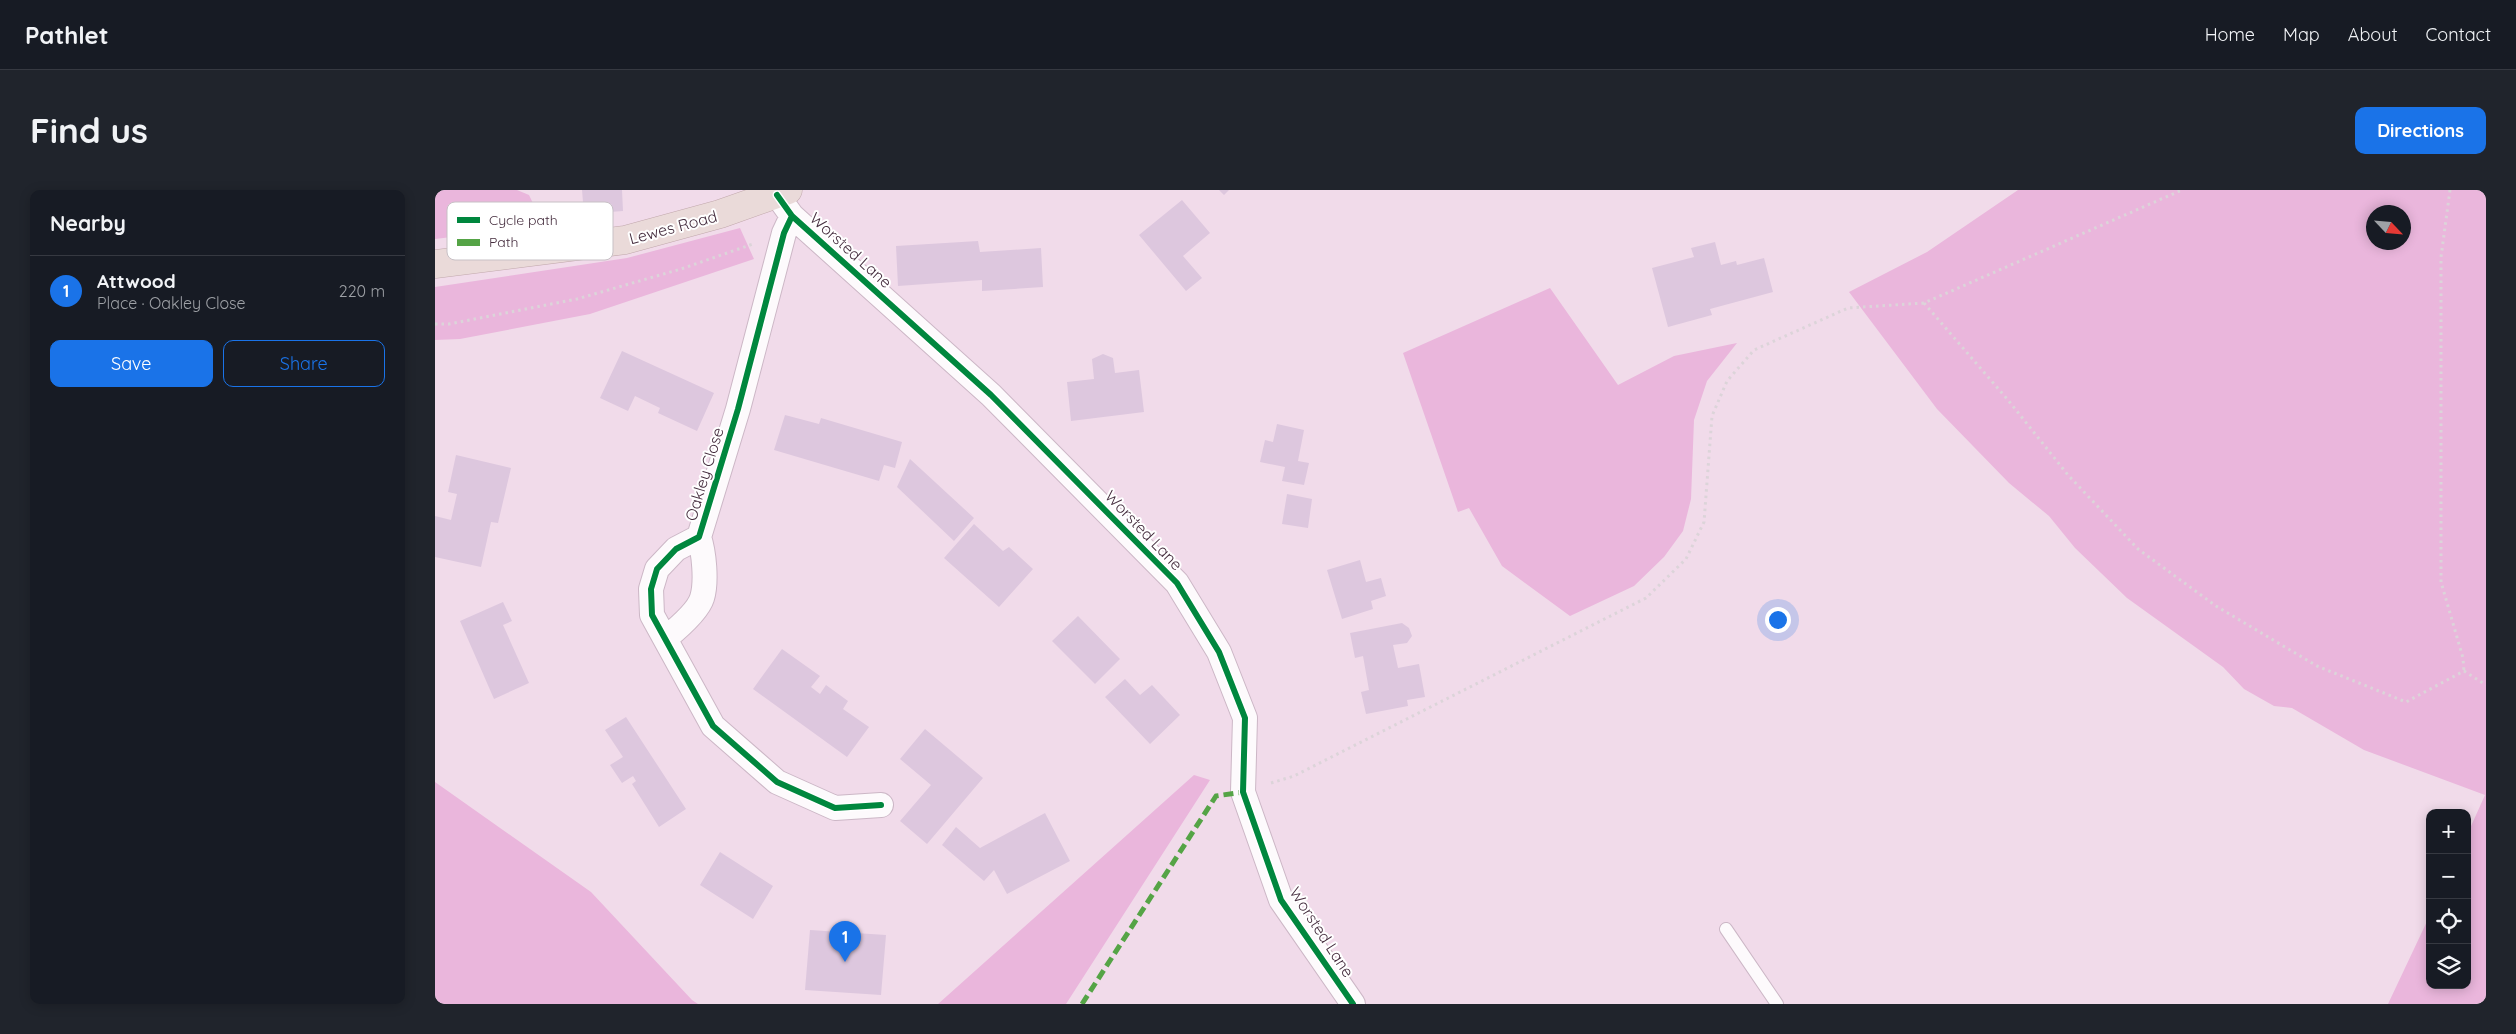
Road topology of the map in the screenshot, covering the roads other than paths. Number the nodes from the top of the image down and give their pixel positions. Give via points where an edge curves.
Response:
1 (786, 209) edge
2 (613, 242) edge
3 (467, 260) edge
4 (435, 264) edge
5 (699, 536) junction
6 (666, 638) junction
7 (881, 805) dead end
8 (1725, 929) dead end
9 (1353, 1004) edge
10 (1777, 1004) edge

1 - 2 highway, Lewes Road via 720,214
1 - 5 street, Oakley Close via 738,409
1 - 9 street, Worsted Lane via 991,395 1177,583 1219,652 1245,718 1243,792 1281,900
3 - 4 highway, Lewes Road
5 - 6 street, Oakley Close via 705,556 702,598 682,624
5 - 6 street, Oakley Close via 676,549 657,569 651,589 652,615
6 - 7 street, Oakley Close via 713,726 777,782 835,808
8 - 10 lane

